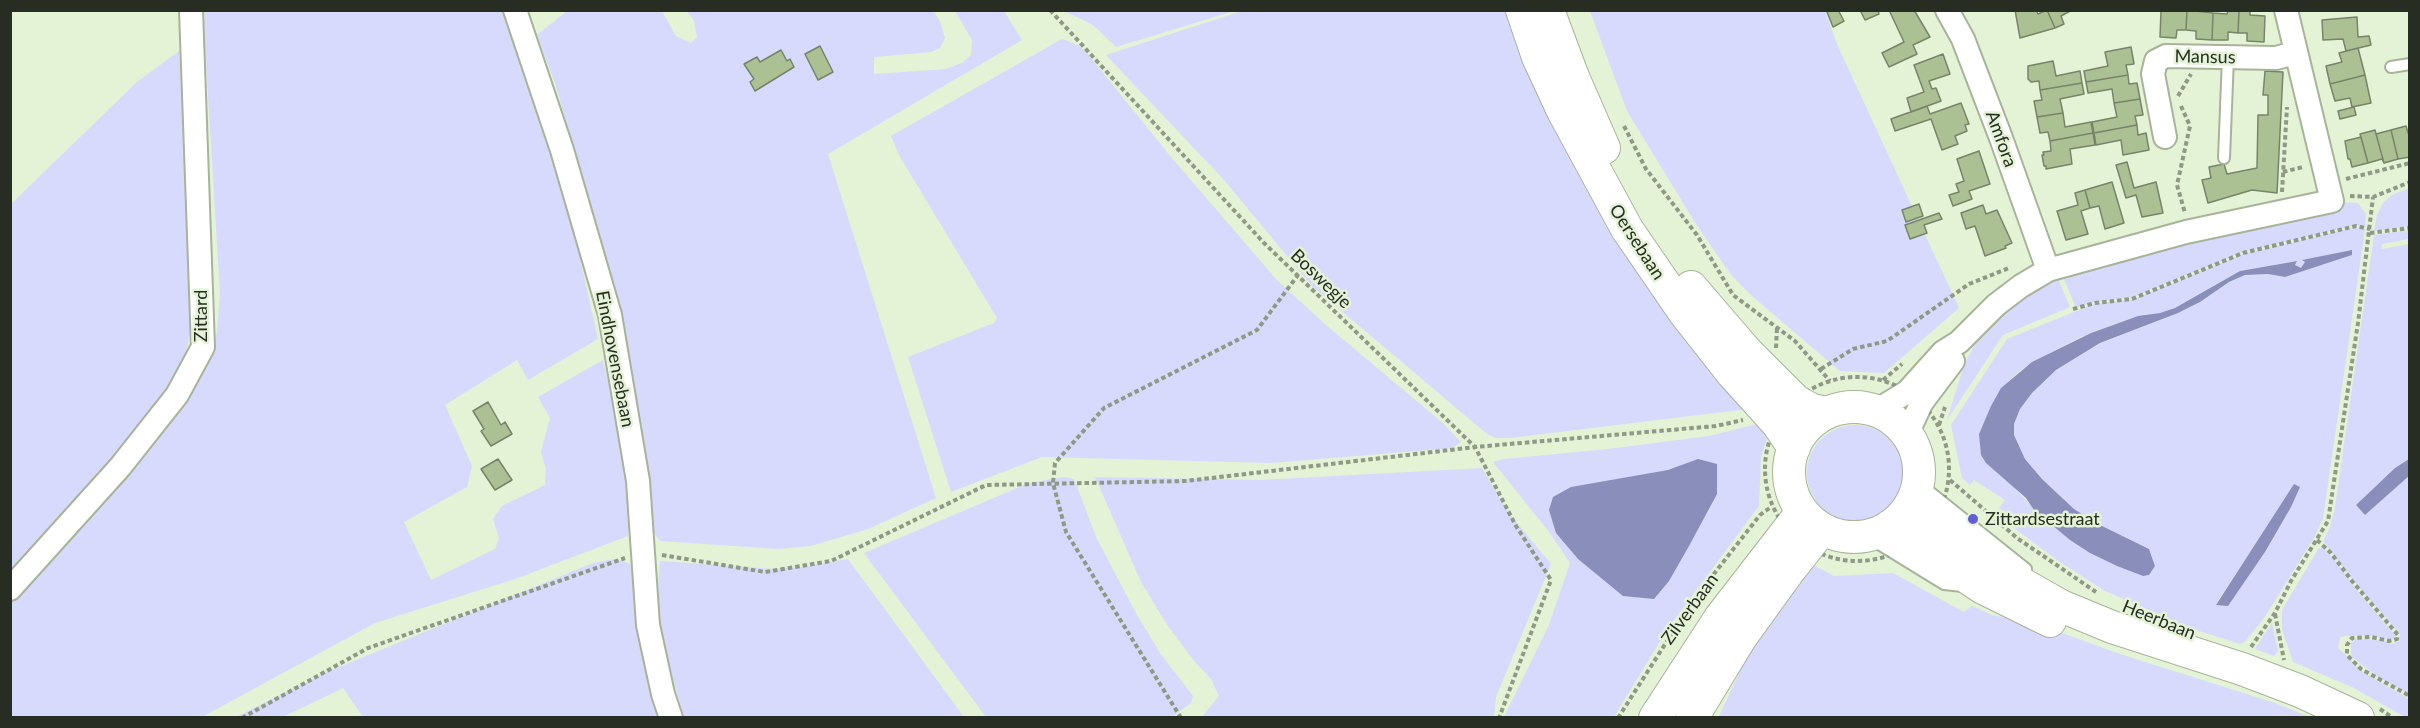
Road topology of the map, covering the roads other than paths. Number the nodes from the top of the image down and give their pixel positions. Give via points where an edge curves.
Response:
1 (191, 10) edge
2 (515, 10) edge
3 (1522, 10) edge
4 (1548, 10) edge
5 (1947, 10) edge
6 (2286, 10) edge
7 (2295, 53) junction
8 (2228, 57) junction
9 (2409, 64) edge
10 (2391, 67) dead end
11 (2165, 137) dead end
12 (2224, 158) dead end
13 (2048, 270) junction
14 (1959, 342) junction
15 (1876, 411) junction
16 (1827, 413) junction
17 (1780, 432) junction
18 (1907, 434) junction
19 (1916, 490) junction
20 (1812, 520) junction
21 (1878, 531) junction
22 (10, 589) edge
23 (2364, 711) edge
24 (671, 717) edge
25 (1655, 717) edge
26 (1692, 717) edge
27 (2319, 717) edge

1 - 22 street, Zittard via 203,347 177,395 120,467
2 - 24 street, Eindhovensebaan via 562,150 610,315 638,481 648,625
3 - 17 main road, Oersebaan via 1558,103 1627,229 1709,345
4 - 16 main road, Oersebaan via 1604,148 1672,262 1708,309 1767,372 1796,400 1812,410
5 - 13 street, Amfora via 1978,76
6 - 7 street
7 - 8 street, Mansus via 2276,58
7 - 13 street via 2329,192
8 - 11 street, Mansus via 2166,56 2156,61 2153,74
8 - 12 lane
9 - 10 lane
13 - 14 street via 1996,305
14 - 15 street via 1943,352 1907,392
14 - 18 street via 1953,361 1922,402
15 - 16 main road via 1848,408
15 - 18 main road
16 - 17 main road via 1806,429
17 - 20 main road via 1790,463 1793,494
18 - 19 main road via 1919,466
19 - 21 main road via 1905,513
19 - 23 main road, Heerbaan via 1933,520 1963,545 2061,606 2112,627
20 - 21 main road via 1849,537
20 - 25 main road, Zilverbaan via 1720,618
20 - 26 main road via 1788,572 1741,637
21 - 27 main road, Heerbaan via 2013,605 2071,629 2252,687

